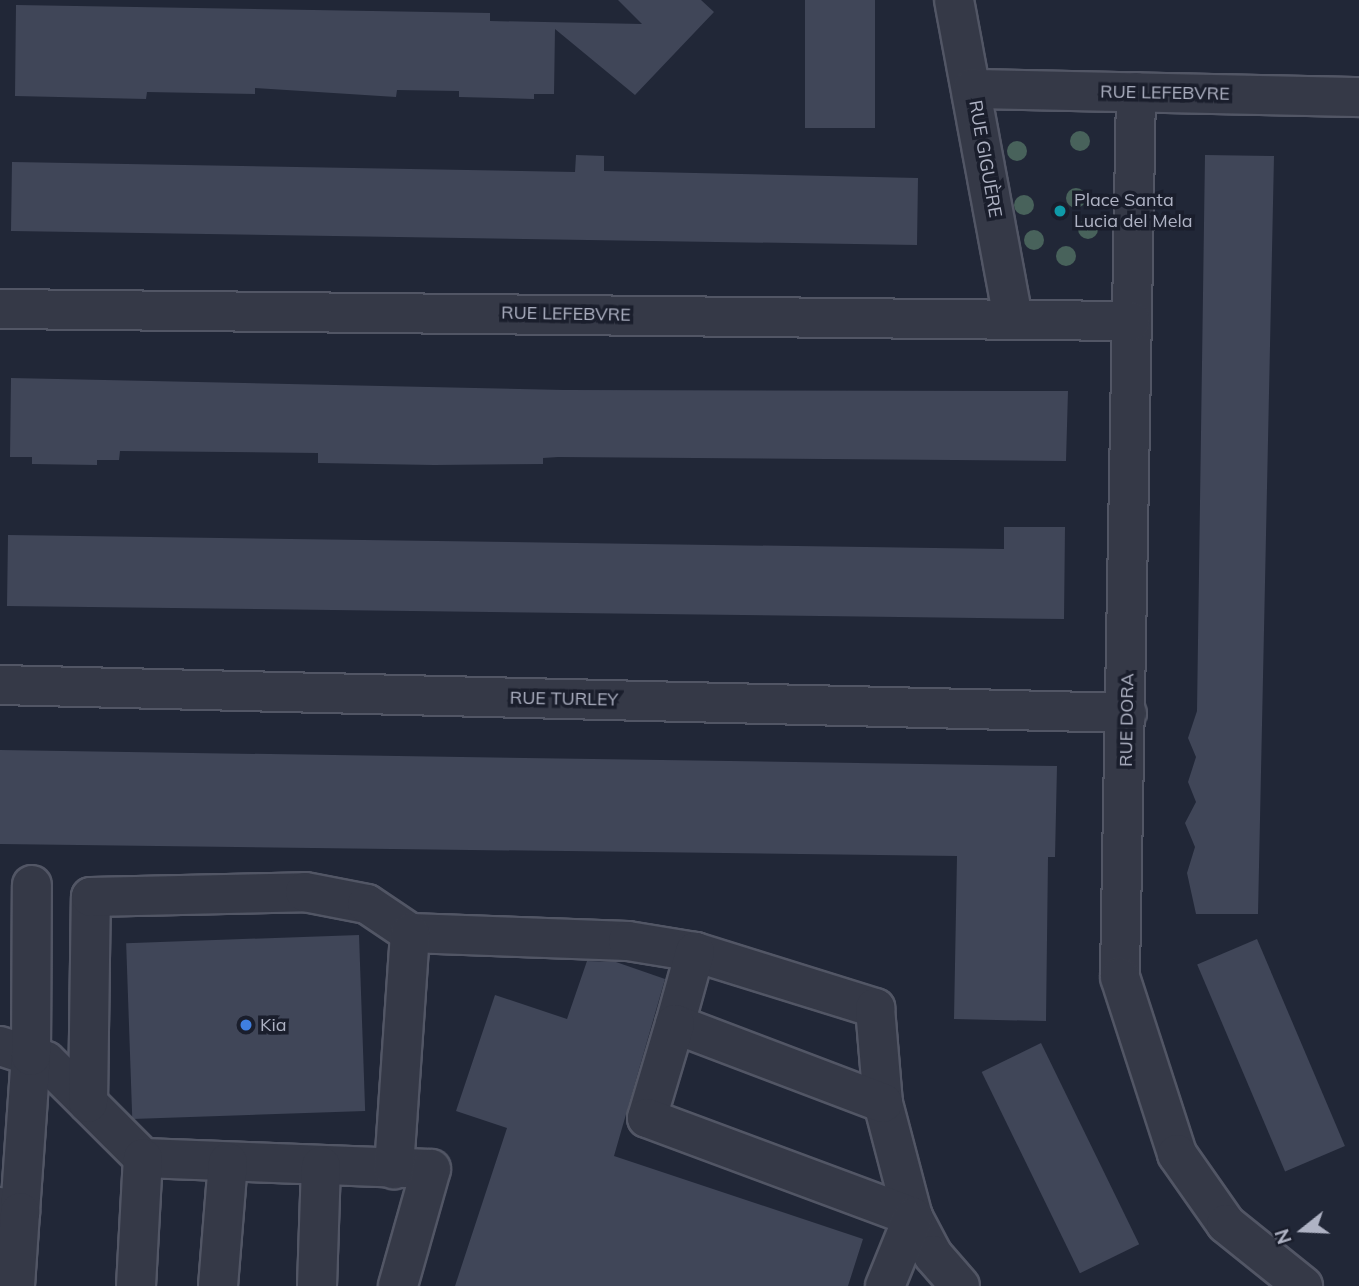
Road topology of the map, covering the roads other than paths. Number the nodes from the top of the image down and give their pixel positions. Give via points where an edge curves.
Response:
1 (954, 0) edge
2 (972, 89) junction
3 (1136, 92) junction
4 (1359, 97) edge
5 (0, 309) edge
6 (1013, 318) junction
7 (1131, 321) junction
8 (0, 685) edge
9 (1127, 713) junction
10 (32, 885) dead end
11 (410, 933) junction
12 (695, 952) junction
13 (676, 1024) junction
14 (15, 1051) edge
15 (88, 1103) junction
16 (883, 1103) junction
17 (143, 1158) junction
18 (228, 1162) junction
19 (321, 1166) junction
20 (394, 1170) junction
21 (10, 1209) edge
22 (913, 1217) junction
23 (15, 1286) edge
24 (136, 1286) edge
25 (218, 1286) edge
26 (317, 1286) edge
27 (398, 1286) edge
28 (885, 1286) edge
29 (960, 1286) edge
30 (1303, 1286) edge

1 - 2 street, RUE GIGUÈRE
2 - 3 street, RUE LEFEBVRE
2 - 6 street, RUE GIGUÈRE
3 - 4 street, RUE LEFEBVRE
3 - 7 street, RUE DORA
5 - 6 street, RUE LEFEBVRE
6 - 7 street, RUE LEFEBVRE
7 - 9 street, RUE DORA
8 - 9 street, RUE TURLEY
9 - 30 street, RUE DORA via 1120,976 1142,1055 1177,1154 1226,1224
10 - 14 street
11 - 12 street via 628,941
11 - 15 street via 367,904 305,892 91,897
11 - 20 street
12 - 13 street
12 - 16 street via 875,1008
13 - 16 street
13 - 22 street via 647,1118
14 - 15 street via 46,1061
14 - 21 street
15 - 17 street
16 - 22 street
17 - 18 street
17 - 24 street
18 - 19 street
18 - 25 street
19 - 20 street
19 - 26 street
20 - 27 street via 431,1169
21 - 23 street
22 - 28 street
22 - 29 street via 933,1255

